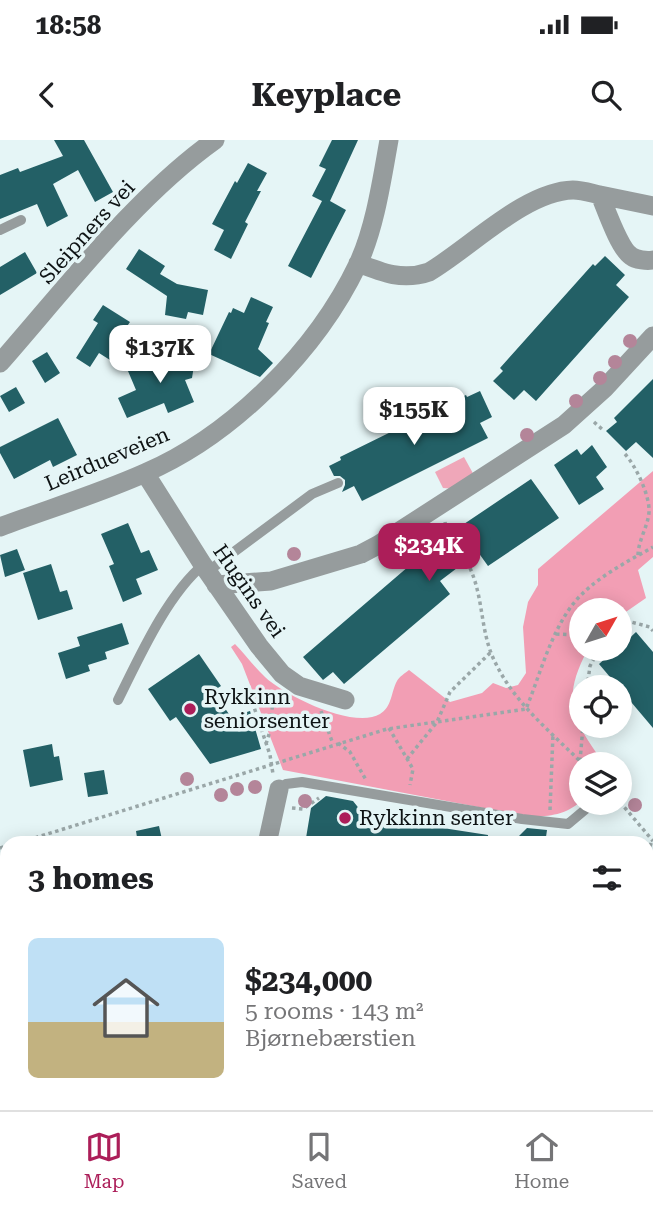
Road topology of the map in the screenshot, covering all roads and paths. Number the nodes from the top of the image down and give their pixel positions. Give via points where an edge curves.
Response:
1 (215, 140) edge
2 (389, 140) edge
3 (600, 195) junction
4 (653, 206) edge
5 (21, 219) dead end
6 (0, 230) edge
7 (653, 260) edge
8 (358, 263) junction
9 (653, 336) edge
10 (0, 363) edge
11 (625, 454) dead end
12 (145, 473) junction
13 (338, 483) dead end
14 (0, 527) edge
15 (653, 547) edge
16 (638, 556) junction
17 (470, 568) dead end
18 (209, 574) junction
19 (632, 622) edge
20 (653, 631) edge
21 (556, 634) junction
22 (569, 635) edge
23 (491, 652) junction
24 (272, 677) dead end
25 (319, 692) junction
26 (118, 700) dead end
27 (345, 700) dead end
28 (244, 705) dead end
29 (526, 709) junction
30 (437, 722) junction
31 (389, 728) junction
32 (553, 734) junction
33 (266, 744) junction
34 (335, 744) junction
35 (571, 752) edge
36 (407, 759) junction
37 (270, 765) junction
38 (412, 769) dead end
39 (335, 787) junction
40 (279, 789) joint
41 (376, 794) junction
42 (290, 808) dead end
43 (579, 815) edge
44 (631, 815) edge
45 (550, 822) junction
46 (41, 836) edge
47 (269, 836) edge
48 (649, 836) edge

1 - 10 street, Sleipners vei via 126,220
2 - 8 street, Leirdueveien via 379,195
3 - 4 street
3 - 7 street via 631,257
3 - 8 street via 561,191 535,200 447,261 416,276 398,277
5 - 6 lane
8 - 12 street, Leirdueveien via 312,339 268,389 202,440
9 - 18 street via 565,425 378,545 271,581
11 - 16 path via 637,471 649,509
12 - 14 street, Leirdueveien
12 - 18 street, Hugins vei
13 - 18 lane via 312,494
15 - 16 path
16 - 21 path via 599,580 573,604
17 - 23 path
18 - 25 street, Hugins vei via 282,674
18 - 26 lane via 189,576
19 - 20 path
21 - 22 path
21 - 29 path
23 - 29 path
23 - 30 path via 450,692
24 - 33 path via 274,702
25 - 27 street, Hugins vei
25 - 34 path via 321,712
28 - 33 path via 253,704
29 - 30 path
29 - 32 path
30 - 31 path
30 - 36 path
31 - 34 path
31 - 36 path
32 - 35 path
32 - 45 path
33 - 37 path
34 - 37 path
34 - 41 path via 350,752
36 - 38 path
37 - 46 path
39 - 40 lane via 294,782
39 - 41 lane
39 - 42 path via 303,809
40 - 47 street
41 - 45 lane
43 - 45 lane via 568,824
44 - 48 path

